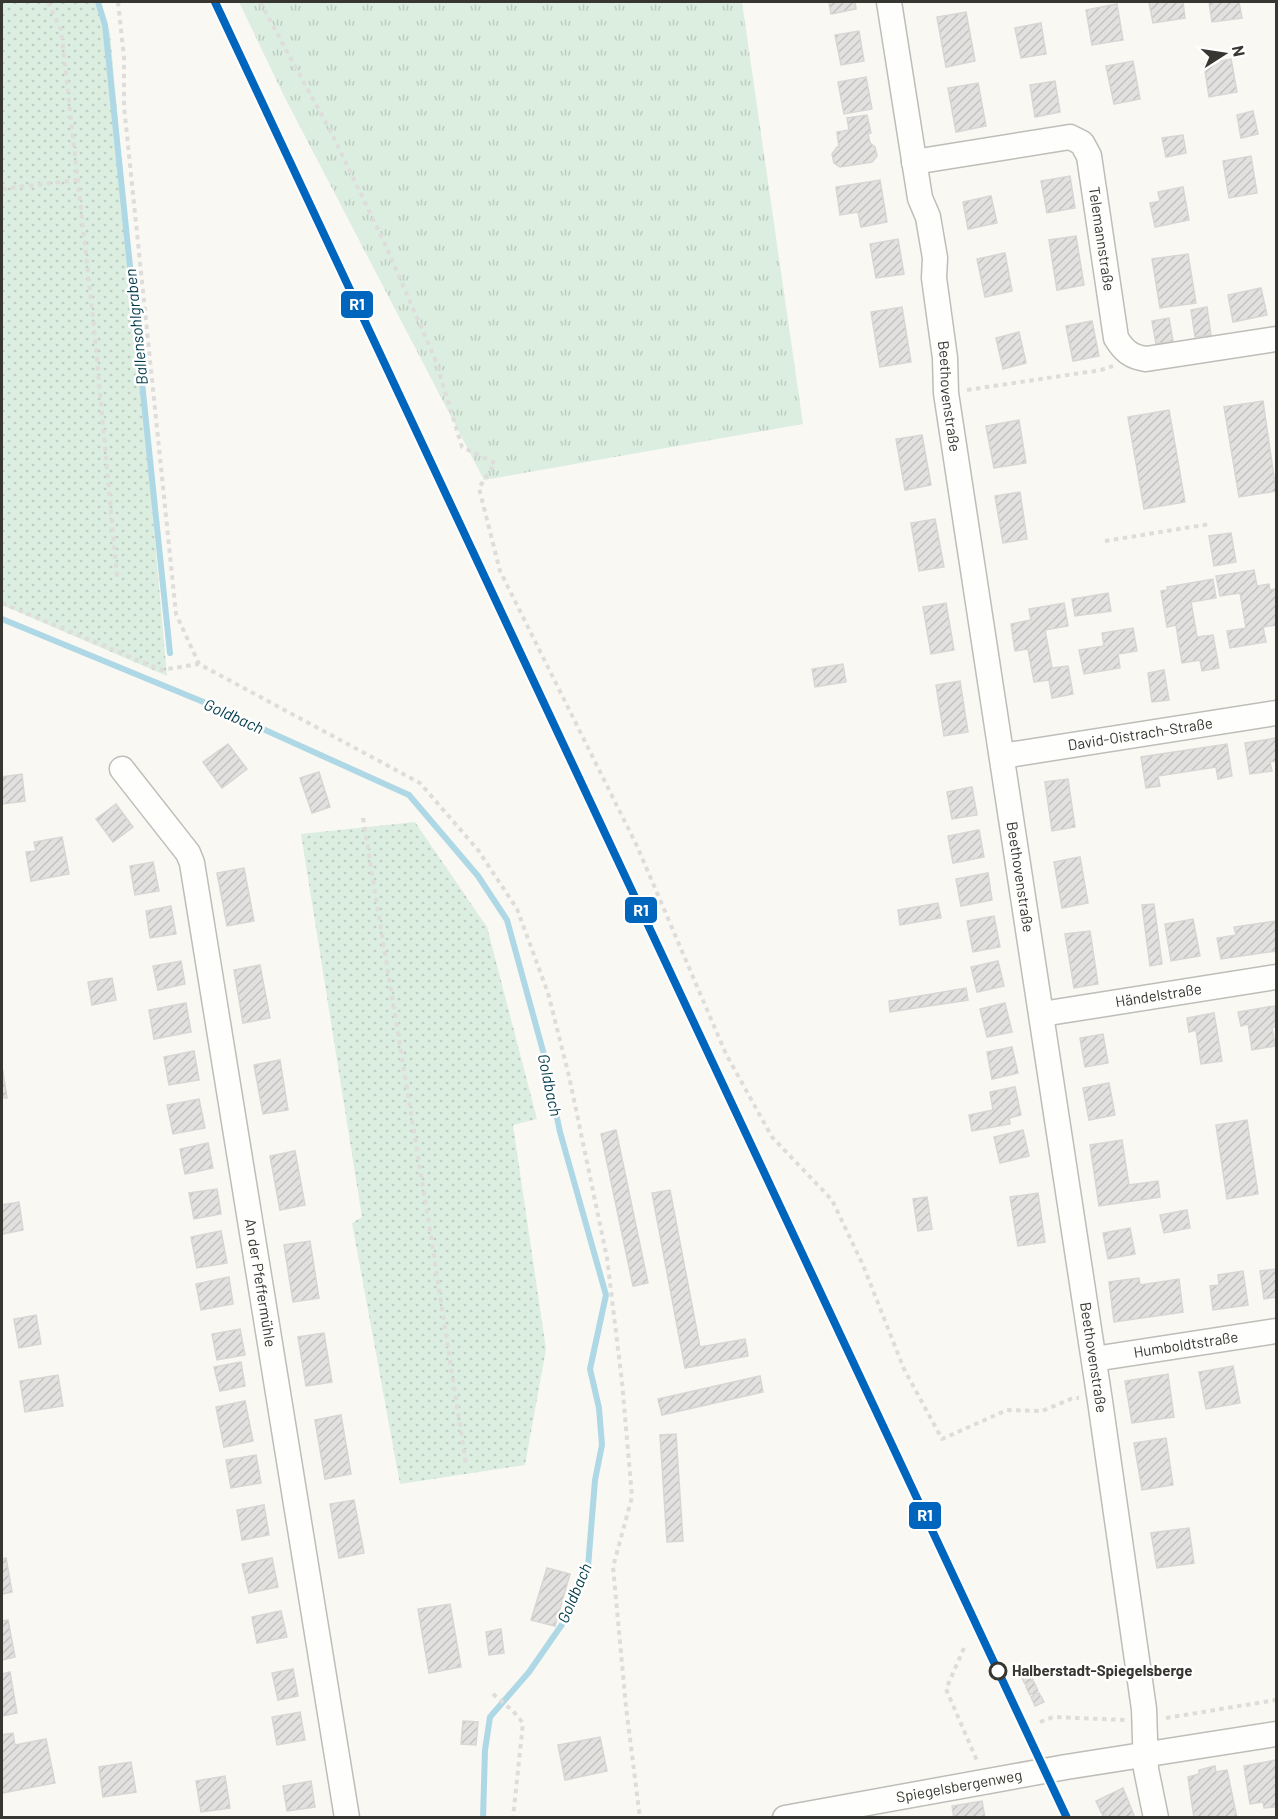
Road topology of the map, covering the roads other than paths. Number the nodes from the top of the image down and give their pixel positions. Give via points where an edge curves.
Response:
1 (889, 2) edge
2 (914, 162) junction
3 (1276, 339) edge
4 (1276, 713) edge
5 (1002, 756) junction
6 (122, 769) dead end
7 (1276, 977) edge
8 (1042, 1014) junction
9 (1276, 1331) edge
10 (1094, 1359) junction
11 (1276, 1734) edge
12 (1146, 1755) junction
13 (347, 1818) edge
14 (785, 1818) edge
15 (1156, 1818) edge

1 - 2 street, Beethovenstraße
2 - 3 street, Telemannstraße via 1070,137 1082,143 1089,156 1116,338 1123,349 1133,357 1146,359
2 - 5 street, Beethovenstraße via 928,217 946,393
4 - 5 street, David-Oistrach-Straße
5 - 8 street, Beethovenstraße
6 - 13 street, An der Pfeffermühle via 192,863
7 - 8 street, Händelstraße
8 - 10 street, Beethovenstraße
9 - 10 street, Humboldtstraße
10 - 12 street, Beethovenstraße via 1145,1721
11 - 12 street, Spiegelsbergenweg
12 - 14 street, Spiegelsbergenweg
12 - 15 street, Beethovenstraße

